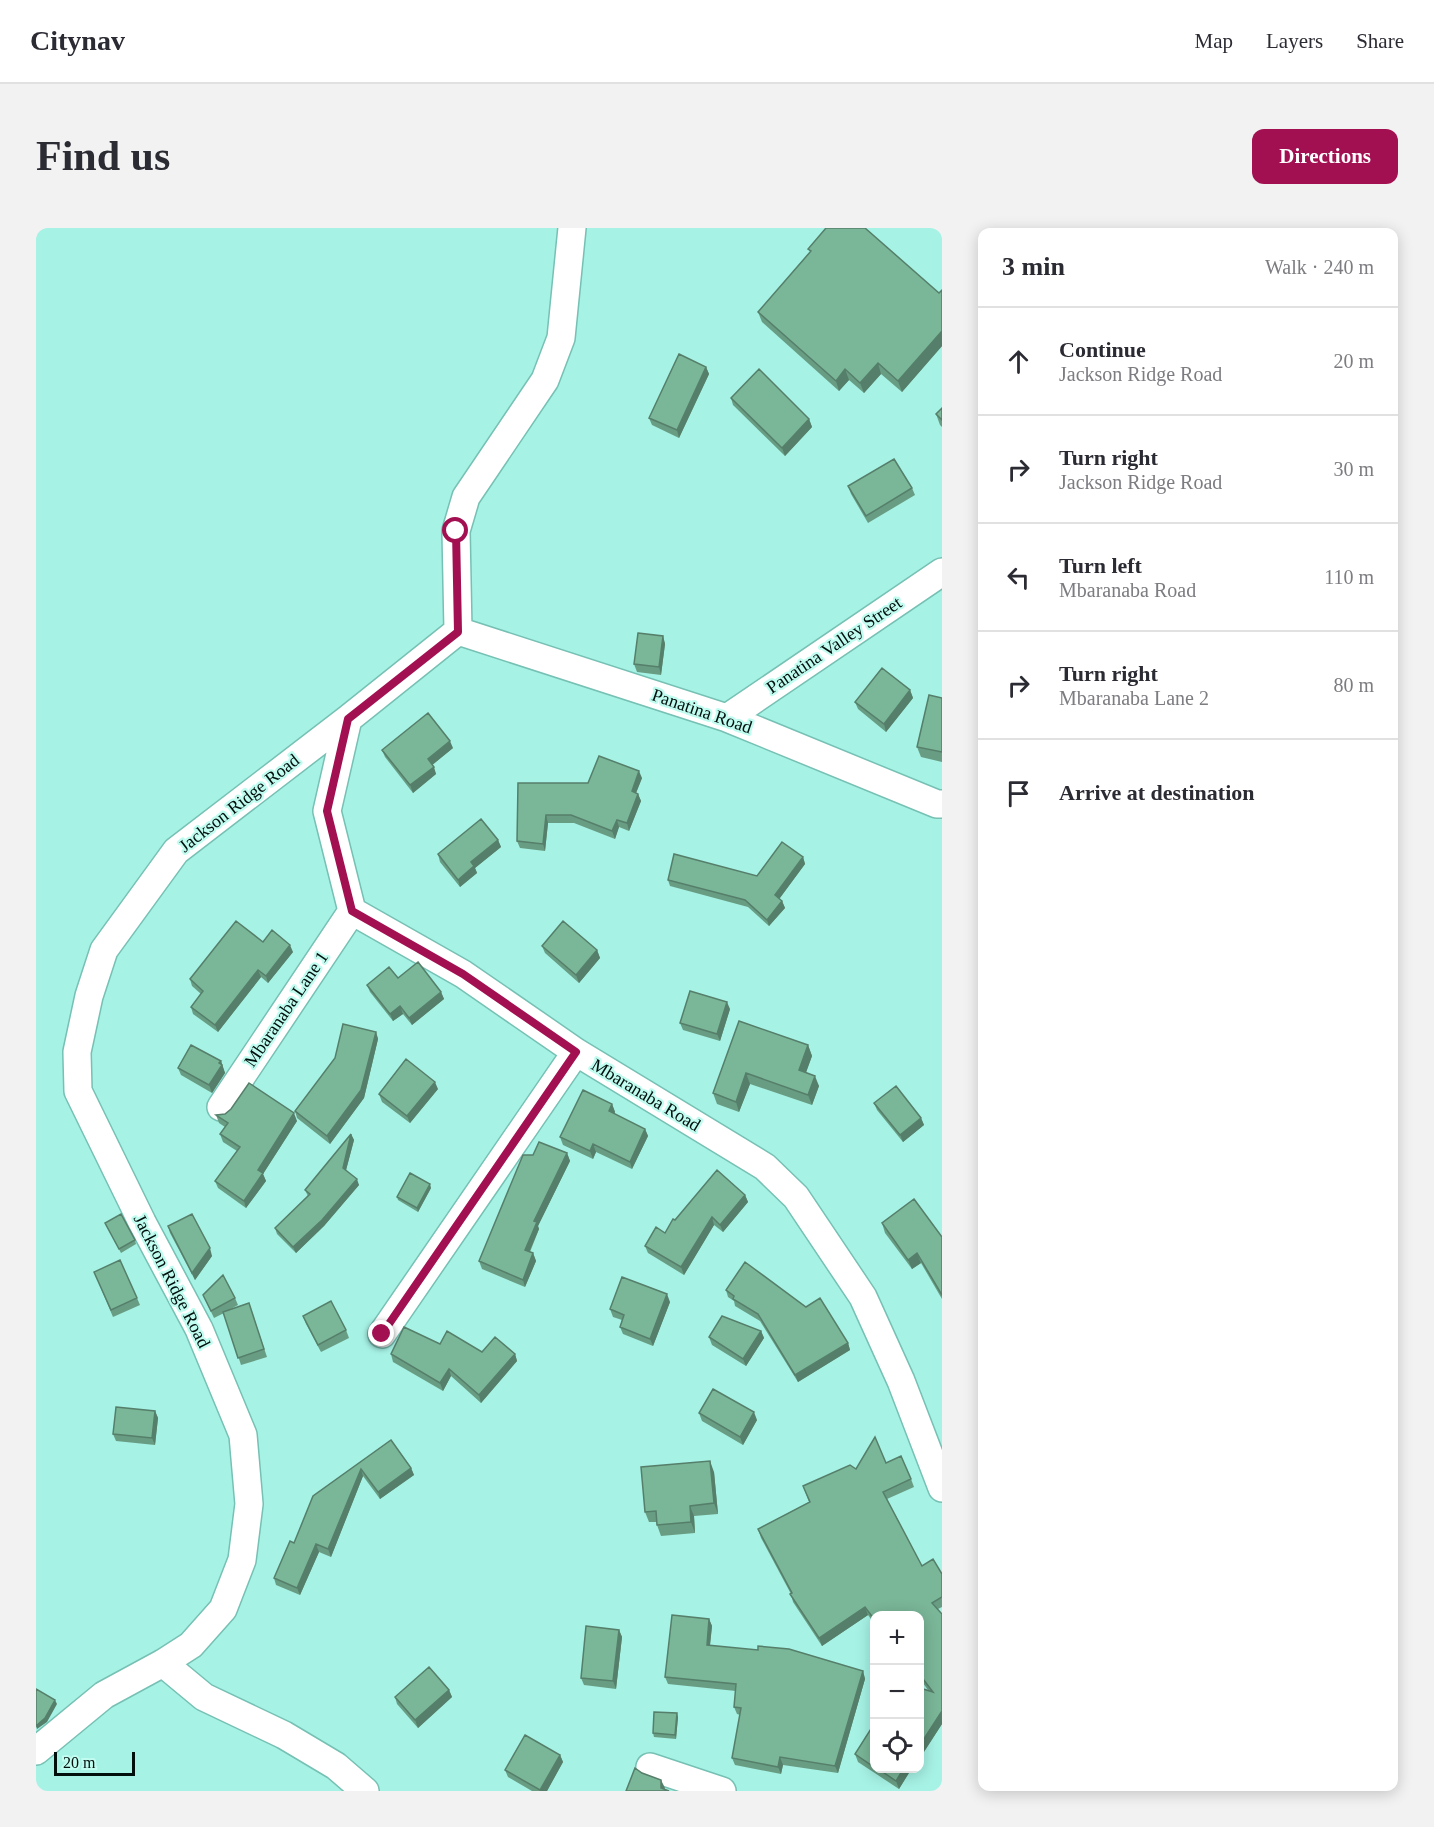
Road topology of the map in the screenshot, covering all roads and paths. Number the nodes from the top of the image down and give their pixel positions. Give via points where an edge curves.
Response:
1 (572, 228) edge
2 (942, 572) edge
3 (458, 632) junction
4 (727, 718) junction
5 (348, 719) junction
6 (942, 804) edge
7 (352, 911) junction
8 (576, 1052) junction
9 (221, 1107) dead end
10 (382, 1334) dead end
11 (942, 1488) edge
12 (163, 1663) junction
13 (36, 1751) edge
14 (650, 1767) dead end
15 (365, 1791) edge
16 (722, 1791) edge

1 - 3 street via 561,338 545,380 466,496 456,531
2 - 4 street, Panatina Valley Street
3 - 4 street, Panatina Road
3 - 5 street, Jackson Ridge Road
4 - 6 street, Panatina Road
5 - 7 street via 327,811
5 - 12 street, Jackson Ridge Road via 176,851 104,950 77,1052 78,1091 199,1329 243,1436 249,1504 242,1560 223,1609 192,1645
7 - 8 street, Mbaranaba Road via 463,974
7 - 9 street, Mbaranaba Lane 1
8 - 10 street
8 - 11 street, Mbaranaba Road via 765,1167 796,1197 863,1297 901,1381
12 - 13 street, Jackson Ridge Road via 104,1695
12 - 15 street via 204,1697 327,1760
14 - 16 street

